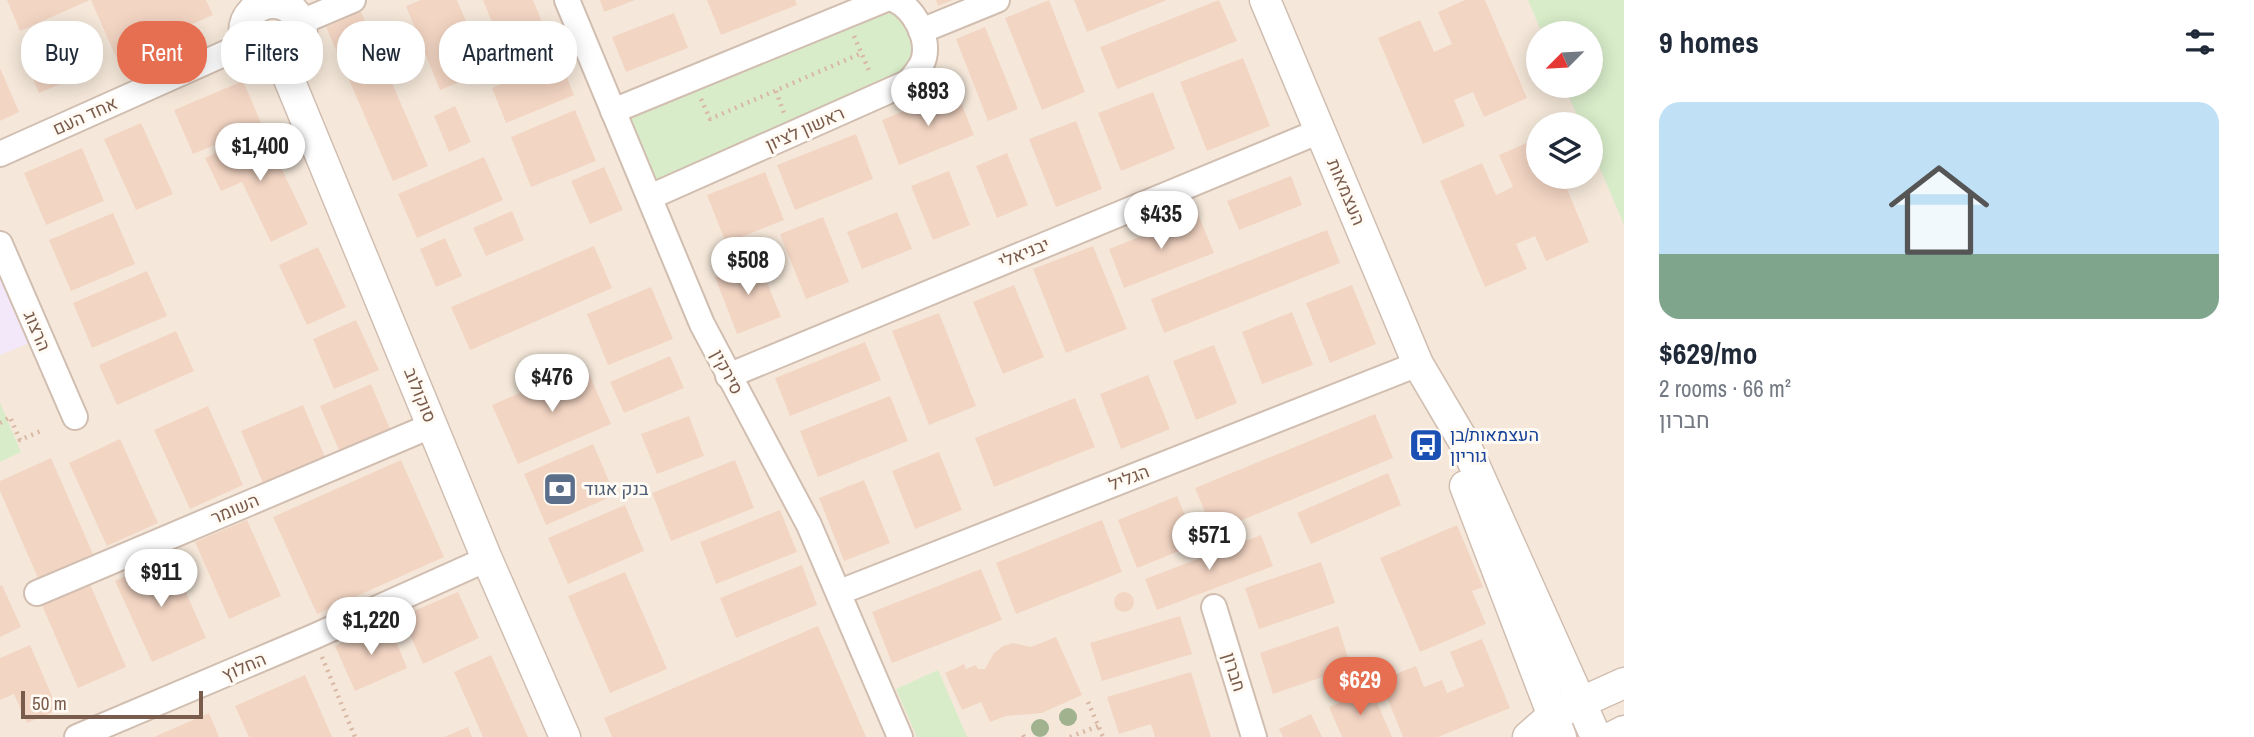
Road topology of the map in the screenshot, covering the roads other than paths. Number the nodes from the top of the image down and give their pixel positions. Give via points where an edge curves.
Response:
1 (353, 0) edge
2 (567, 0) edge
3 (884, 0) edge
4 (895, 0) edge
5 (997, 0) edge
6 (1265, 0) edge
7 (273, 6) edge
8 (253, 21) edge
9 (290, 21) edge
10 (921, 31) junction
11 (221, 66) edge
12 (291, 84) edge
13 (613, 111) junction
14 (1320, 131) junction
15 (0, 153) edge
16 (650, 197) junction
17 (0, 244) edge
18 (1423, 374) junction
19 (728, 376) junction
20 (75, 417) dead end
21 (433, 425) junction
22 (487, 559) junction
23 (840, 592) junction
24 (37, 593) dead end
25 (1214, 607) dead end
26 (1624, 682) edge
27 (1582, 702) junction
28 (1557, 726) edge
29 (1624, 732) edge
30 (77, 737) edge
31 (565, 737) edge
32 (900, 737) edge
33 (1254, 737) edge
34 (1528, 737) edge
35 (1596, 737) edge
36 (1612, 737) edge

1 - 7 street
2 - 13 street, סירקין
3 - 13 street
4 - 10 street via 910,11
5 - 10 street
6 - 14 street, העצמאות
7 - 8 street
7 - 9 street
10 - 16 street, ראשון לציון via 925,58 909,82
11 - 15 street, אחד העם
12 - 21 street, סוקולוב
13 - 16 street, סירקין
14 - 18 street, העצמאות
14 - 19 street, יבניאלי
16 - 19 street, סירקין
17 - 20 street, הרצוג
18 - 23 street, הגליל
18 - 27 street, העצמאות via 1464,442
18 - 28 street, העצמאות
19 - 23 street, סירקין via 775,457
21 - 22 street, סוקולוב
21 - 24 street, השומר
22 - 30 street, החלוץ
22 - 31 street, סוקולוב
23 - 32 street, סירקין
25 - 33 street, חברון
26 - 27 street
27 - 28 street
27 - 35 street, העצמאות
28 - 34 street
29 - 36 street

